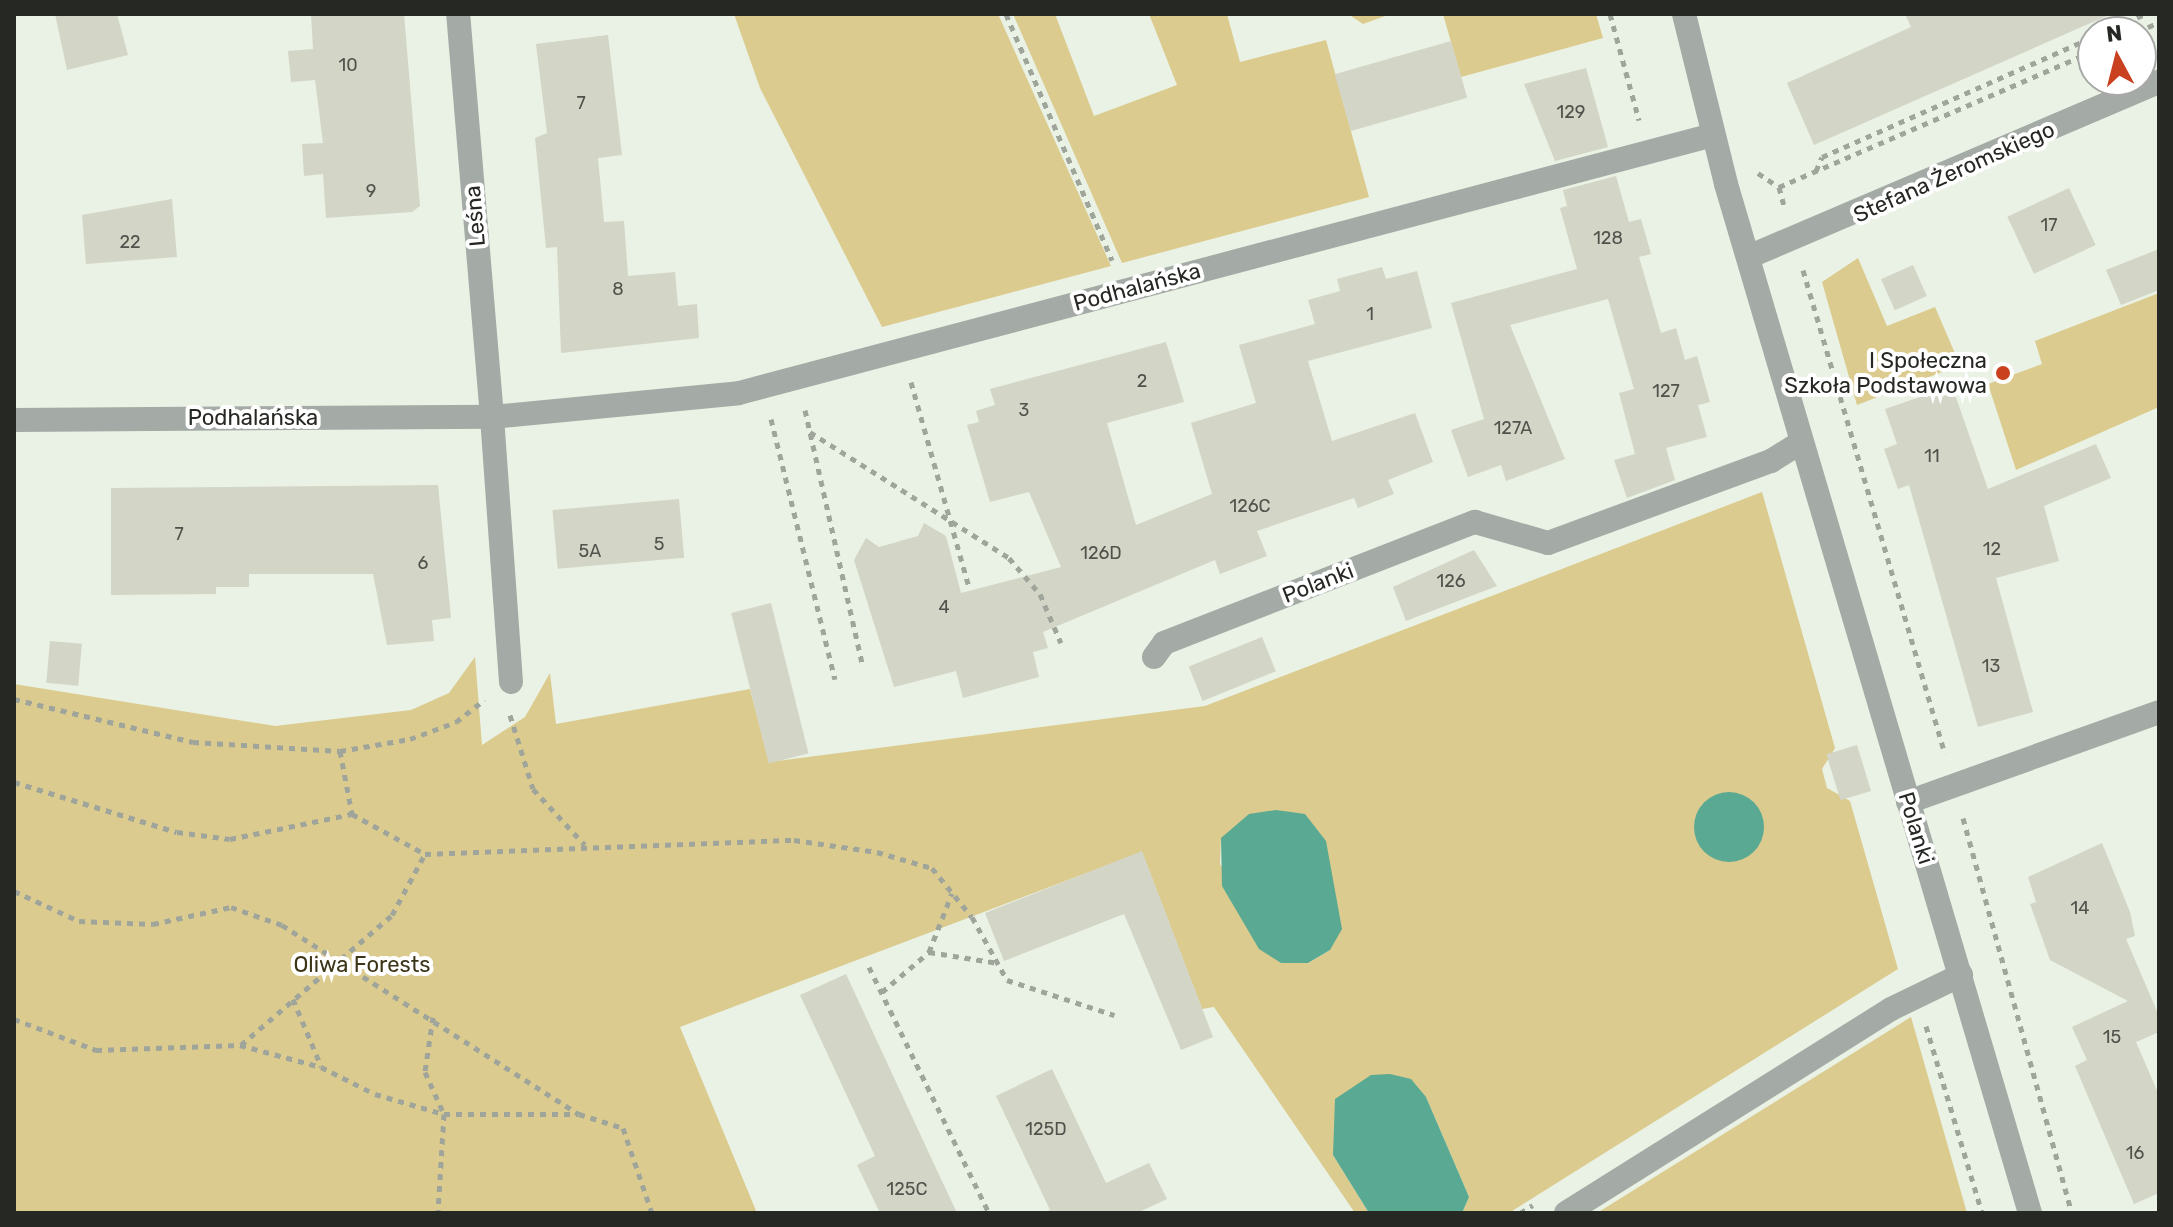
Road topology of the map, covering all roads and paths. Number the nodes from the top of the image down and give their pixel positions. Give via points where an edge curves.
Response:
1 (458, 14) edge
2 (1006, 14) edge
3 (1610, 14) edge
4 (1684, 14) edge
5 (2077, 44) edge
6 (2077, 58) edge
7 (2159, 82) edge
8 (1644, 134) dead end
9 (1713, 135) junction
10 (1755, 160) dead end
11 (1816, 171) junction
12 (1779, 187) junction
13 (1786, 215) dead end
14 (1748, 257) junction
15 (1801, 271) dead end
16 (1117, 272) dead end
17 (908, 374) dead end
18 (798, 377) junction
19 (763, 387) junction
20 (492, 417) junction
21 (14, 420) edge
22 (810, 432) junction
23 (1802, 442) junction
24 (950, 518) junction
25 (968, 584) dead end
26 (1061, 643) dead end
27 (1154, 657) dead end
28 (862, 663) dead end
29 (835, 679) dead end
30 (511, 682) joint
31 (14, 699) edge
32 (2159, 712) edge
33 (509, 719) dead end
34 (340, 751) junction
35 (14, 782) edge
36 (1955, 788) junction
37 (1908, 802) junction
38 (352, 814) junction
39 (586, 845) junction
40 (425, 854) junction
41 (14, 891) edge
42 (952, 892) junction
43 (929, 952) junction
44 (340, 958) junction
45 (998, 963) junction
46 (869, 967) dead end
47 (1961, 975) junction
48 (882, 992) junction
49 (293, 999) junction
50 (1114, 1015) dead end
51 (433, 1017) junction
52 (14, 1019) edge
53 (240, 1045) junction
54 (321, 1067) junction
55 (444, 1114) junction
56 (579, 1114) junction
57 (438, 1213) edge
58 (652, 1213) edge
59 (989, 1213) edge
60 (1566, 1213) edge
61 (2030, 1213) edge
62 (2072, 1213) edge

1 - 20 street, Leśna
2 - 16 path
3 - 8 path
4 - 9 street, Polanki
5 - 11 path via 1822,157
6 - 11 path
7 - 14 street, Stefana Żeromskiego
9 - 14 street, Polanki
9 - 18 street, Podhalańska
10 - 12 path via 1759,175
11 - 12 path
12 - 13 path
14 - 23 street, Polanki
15 - 36 path
17 - 24 path
18 - 19 street, Podhalańska
18 - 22 path
19 - 20 street, Podhalańska via 557,414
19 - 29 path
20 - 21 street, Podhalańska
20 - 30 street, Leśna
22 - 24 path via 858,468
22 - 28 path
23 - 27 street, Polanki via 1771,461 1548,543 1475,522 1164,643
23 - 37 street, Polanki
24 - 25 path
24 - 26 path via 1009,558 1040,594
30 - 34 path via 456,722 410,739
31 - 34 path via 193,742
32 - 36 street
33 - 39 path via 533,789
34 - 38 path
35 - 38 path via 177,832 230,839
36 - 37 street
36 - 62 path
37 - 47 street, Polanki
38 - 40 path
39 - 40 path
39 - 42 path via 639,850 794,840 913,861 932,868
40 - 44 path via 392,915
41 - 44 path via 79,921 153,924 231,907 282,925
42 - 43 path
42 - 45 path
43 - 45 path
43 - 48 path
44 - 49 path
44 - 51 path
45 - 50 path via 1007,980
46 - 48 path
47 - 60 street via 1891,1009
47 - 61 street, Polanki
48 - 59 path
49 - 53 path
49 - 54 path
51 - 55 path via 425,1072
51 - 56 path
52 - 53 path via 96,1050
53 - 54 path
54 - 55 path via 375,1094
55 - 56 path
55 - 57 path
56 - 58 path via 623,1128

